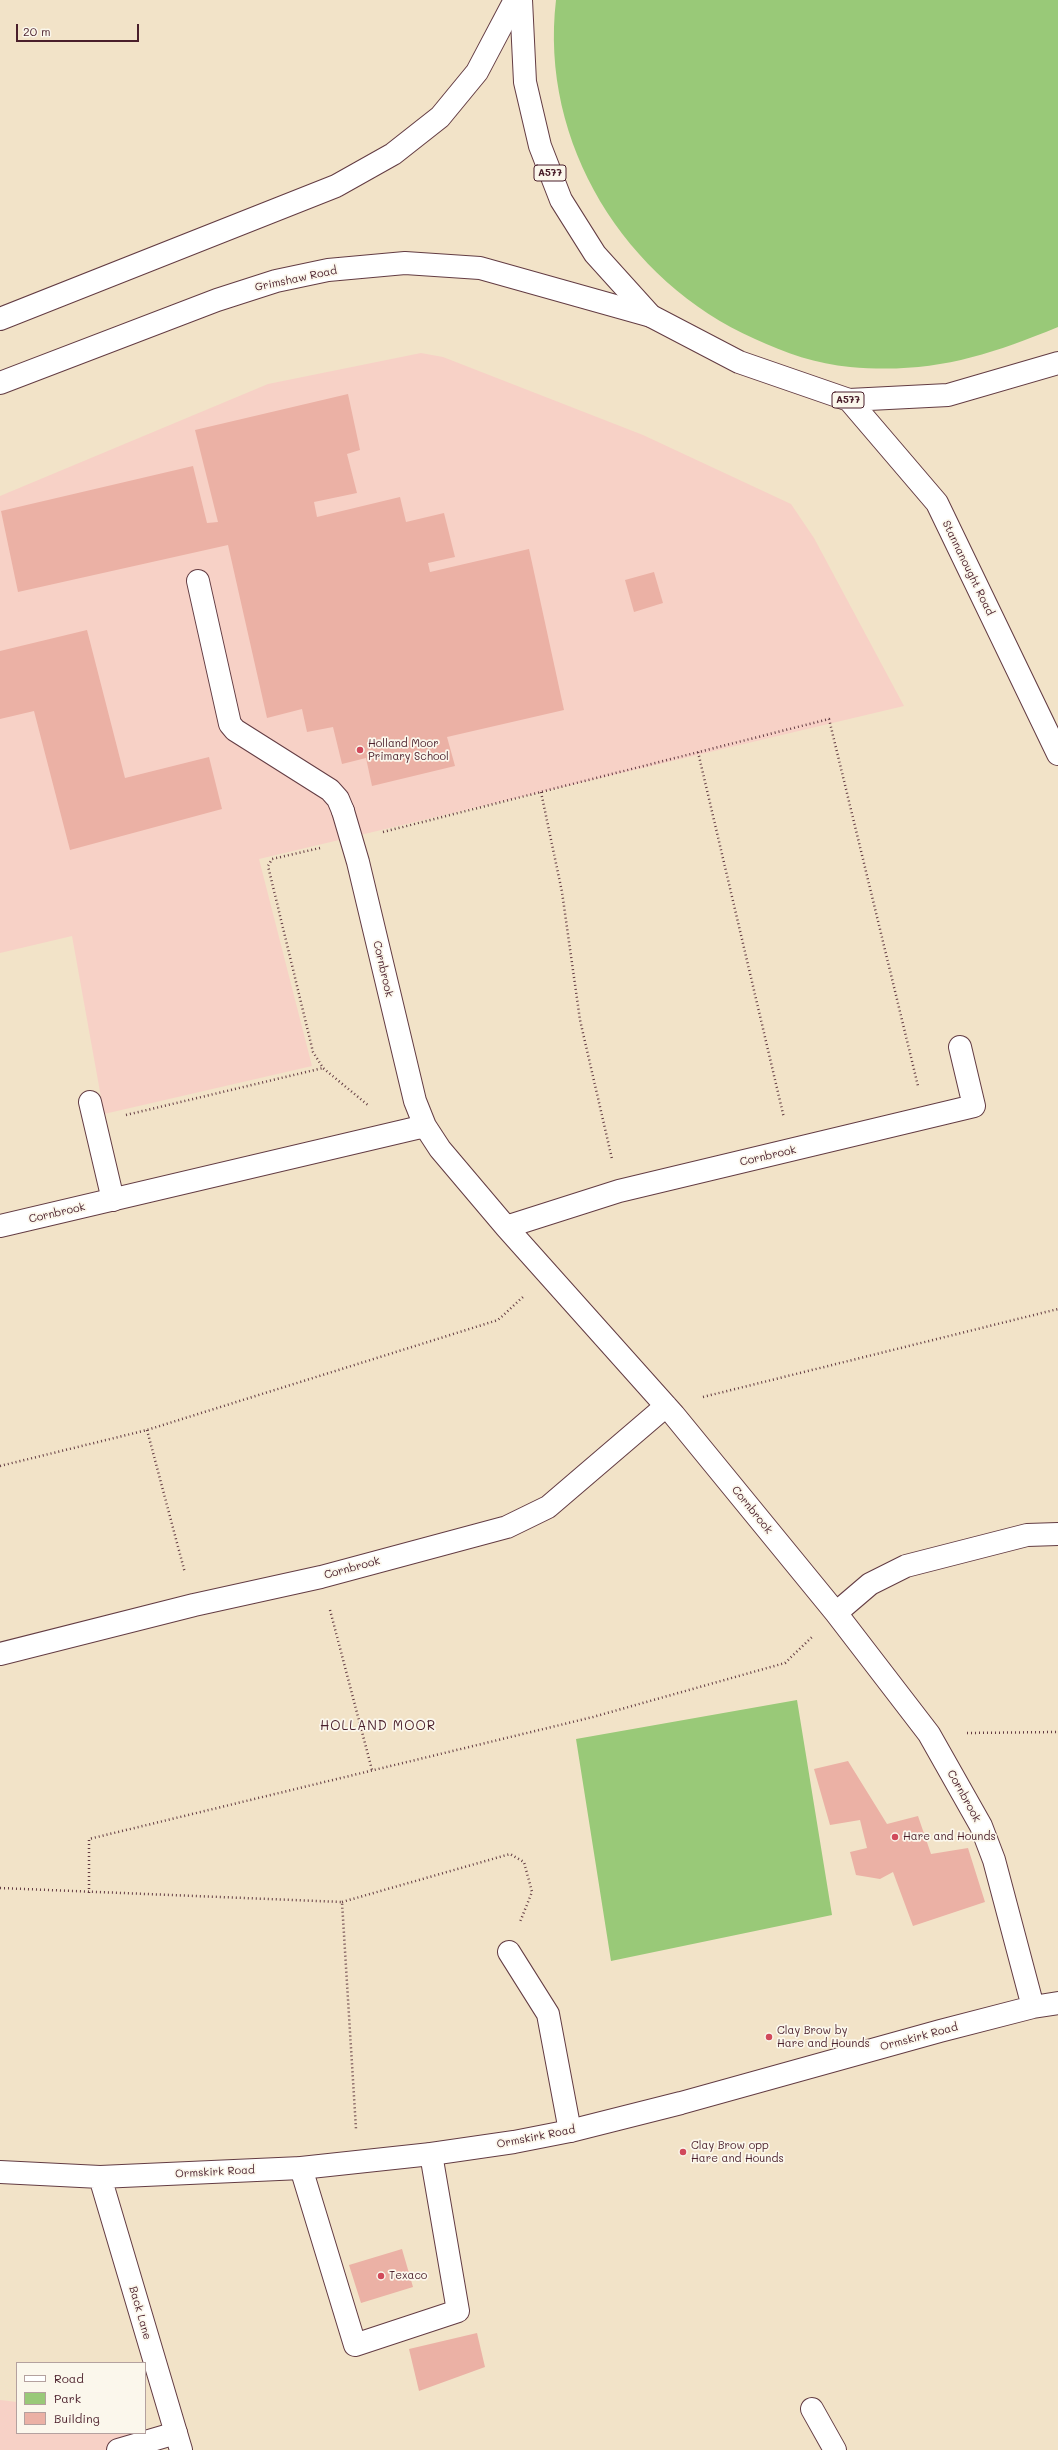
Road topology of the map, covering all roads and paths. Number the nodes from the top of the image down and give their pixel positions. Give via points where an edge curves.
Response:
1 (515, 0) edge
2 (521, 0) edge
3 (651, 316) junction
4 (0, 318) edge
5 (1058, 364) edge
6 (0, 384) edge
7 (849, 400) junction
8 (198, 581) dead end
9 (698, 752) junction
10 (1058, 754) edge
11 (541, 792) junction
12 (351, 840) junction
13 (960, 1047) dead end
14 (323, 1068) junction
15 (374, 1111) dead end
16 (92, 1112) joint
17 (925, 1118) junction
18 (425, 1126) junction
19 (791, 1151) junction
20 (619, 1191) junction
21 (113, 1200) junction
22 (0, 1226) edge
23 (506, 1227) junction
24 (549, 1274) junction
25 (1058, 1310) edge
26 (670, 1411) junction
27 (147, 1430) junction
28 (0, 1466) edge
29 (1058, 1534) edge
30 (321, 1576) junction
31 (194, 1605) junction
32 (836, 1613) junction
33 (0, 1654) edge
34 (1058, 1732) edge
35 (929, 1734) junction
36 (372, 1770) junction
37 (0, 1888) edge
38 (89, 1892) junction
39 (342, 1902) junction
40 (509, 1952) joint
41 (1058, 2003) edge
42 (1033, 2007) junction
43 (570, 2131) junction
44 (431, 2154) junction
45 (358, 2163) junction
46 (302, 2168) junction
47 (0, 2172) edge
48 (100, 2177) junction
49 (812, 2409) dead end
50 (178, 2442) edge
51 (118, 2450) edge
52 (835, 2450) edge

1 - 4 street via 477,72 440,117 393,154 336,186
2 - 3 street, A577 via 525,82 540,146 560,200 595,254
3 - 6 street, Grimshaw Road via 480,268 405,263 328,270 276,281 217,300
3 - 7 street, A577 via 739,362
5 - 7 street, A577 via 948,395
7 - 10 street, Stannanought Road / A577 via 937,503
8 - 12 street, Cornbrook via 230,724 234,730 330,790 338,799
9 - 11 path
9 - 17 path via 829,718
9 - 19 path
11 - 12 path
11 - 20 path via 562,892 580,1020
12 - 14 path via 272,859 268,866 313,1052
12 - 18 street, Cornbrook via 415,1101
13 - 17 street, Cornbrook via 974,1106
14 - 15 path via 361,1097
14 - 16 path
16 - 21 street
17 - 19 street, Cornbrook
18 - 21 street, Cornbrook
18 - 23 street, Cornbrook via 440,1149
19 - 20 street, Cornbrook
20 - 23 street, Cornbrook
21 - 22 street, Cornbrook
23 - 24 street, Cornbrook
24 - 26 street, Cornbrook
24 - 27 path via 498,1320
25 - 26 path via 691,1400
26 - 30 street, Cornbrook via 538,1513 507,1527
26 - 32 street, Cornbrook
27 - 28 path
27 - 31 path
29 - 32 street via 1027,1535 906,1566 870,1584
30 - 31 street, Cornbrook
30 - 36 path
31 - 33 street, Cornbrook
32 - 35 street, Cornbrook
32 - 36 path via 785,1663 593,1716
34 - 35 path
35 - 42 street, Cornbrook via 981,1826 994,1860
36 - 38 path via 89,1838
37 - 38 path
38 - 39 path
39 - 40 path via 510,1854 524,1862 532,1892
39 - 45 path
40 - 43 street via 548,2014
41 - 42 street, Ormskirk Road
42 - 43 street, Ormskirk Road
43 - 44 street, Ormskirk Road
44 - 45 street, Ormskirk Road
44 - 46 street via 458,2311 355,2345
45 - 46 street, Ormskirk Road
46 - 48 street, Ormskirk Road
47 - 48 street, Ormskirk Road
48 - 50 street, Back Lane
49 - 52 street
50 - 51 street

